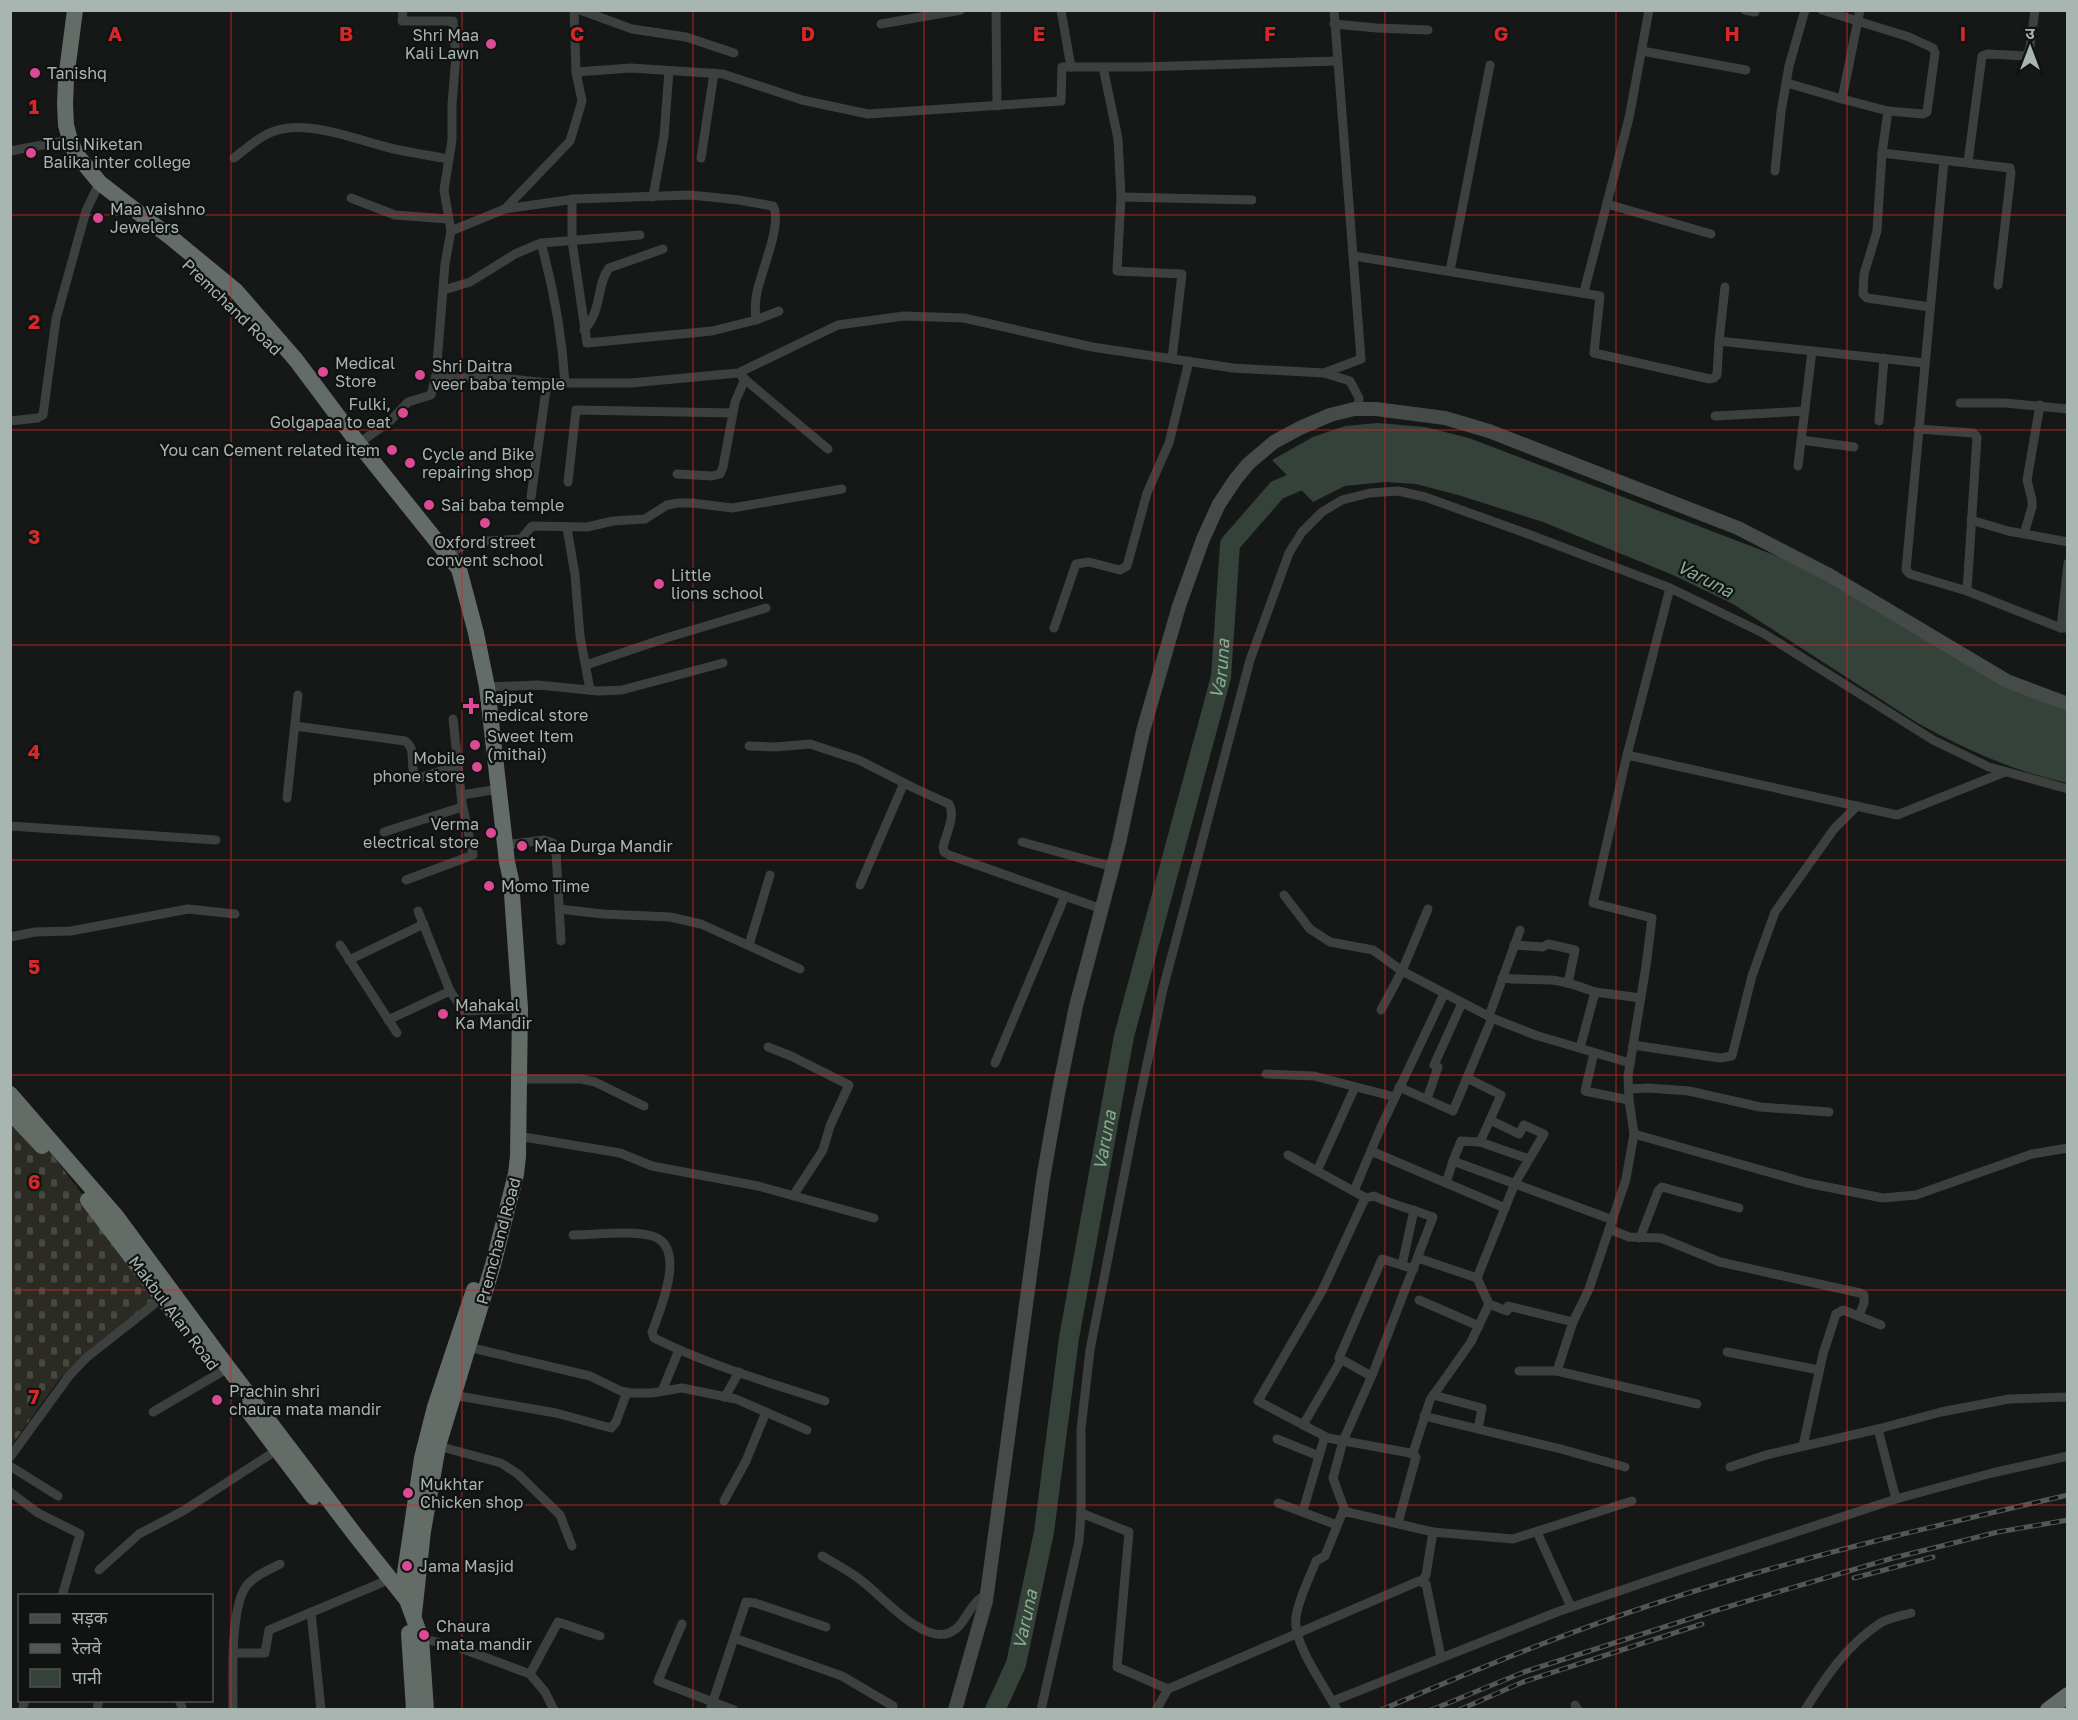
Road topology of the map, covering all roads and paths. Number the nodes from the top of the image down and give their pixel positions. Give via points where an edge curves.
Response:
1 (68, 10) edge
2 (75, 10) edge
3 (403, 10) edge
4 (574, 10) edge
5 (580, 10) edge
6 (961, 10) edge
7 (996, 10) edge
8 (1061, 10) edge
9 (1334, 10) edge
10 (1648, 10) edge
11 (1745, 10) edge
12 (1804, 10) edge
13 (1822, 10) edge
14 (1860, 10) edge
15 (2035, 10) edge
16 (1755, 12) dead end
17 (1857, 21) junction
18 (880, 24) dead end
19 (1335, 24) junction
20 (1428, 30) dead end
21 (1642, 51) junction
22 (734, 53) dead end
23 (1337, 61) junction
24 (1490, 65) dead end
25 (1071, 67) junction
26 (1103, 67) junction
27 (669, 70) junction
28 (1746, 70) dead end
29 (576, 72) junction
30 (714, 73) junction
31 (1786, 83) junction
32 (1842, 99) junction
33 (997, 106) junction
34 (1888, 111) junction
35 (65, 141) junction
36 (10, 152) edge
37 (1882, 153) junction
38 (234, 158) dead end
39 (701, 158) dead end
40 (449, 159) junction
41 (1944, 161) junction
42 (1968, 162) junction
43 (1775, 171) dead end
44 (96, 190) junction
45 (653, 197) junction
46 (1121, 197) junction
47 (351, 198) dead end
48 (572, 199) junction
49 (1252, 200) dead end
50 (1608, 204) junction
51 (505, 209) junction
52 (448, 219) junction
53 (451, 231) junction
54 (1711, 234) dead end
55 (640, 235) dead end
56 (572, 241) junction
57 (541, 243) junction
58 (663, 249) dead end
59 (1354, 256) junction
60 (1450, 271) junction
61 (1998, 285) dead end
62 (1725, 287) dead end
63 (444, 290) junction
64 (1584, 292) junction
65 (1930, 307) junction
66 (779, 311) dead end
67 (756, 320) junction
68 (584, 330) junction
69 (1719, 341) junction
70 (1812, 351) junction
71 (1884, 358) junction
72 (1172, 359) junction
73 (1189, 362) junction
74 (1925, 363) junction
75 (1324, 373) junction
76 (436, 376) junction
77 (741, 376) junction
78 (548, 383) junction
79 (565, 383) junction
80 (1959, 403) dead end
81 (2040, 405) junction
82 (2067, 409) edge
83 (1358, 410) junction
84 (1805, 411) junction
85 (733, 413) junction
86 (1715, 416) dead end
87 (10, 421) edge
88 (1879, 421) dead end
89 (1918, 429) junction
90 (1801, 440) junction
91 (355, 446) junction
92 (1854, 447) dead end
93 (828, 449) dead end
94 (1798, 466) dead end
95 (677, 474) dead end
96 (568, 482) dead end
97 (842, 489) dead end
98 (531, 497) dead end
99 (1971, 520) junction
100 (567, 528) junction
101 (2024, 534) junction
102 (2067, 542) edge
103 (447, 554) junction
104 (2067, 563) edge
105 (1670, 588) junction
106 (1967, 591) junction
107 (466, 596) junction
108 (766, 609) dead end
109 (1054, 628) dead end
110 (2064, 628) edge
111 (723, 663) dead end
112 (586, 665) junction
113 (487, 687) junction
114 (591, 690) junction
115 (298, 695) dead end
116 (2067, 704) edge
117 (453, 719) dead end
118 (295, 726) junction
119 (749, 746) dead end
120 (1627, 755) junction
121 (458, 765) junction
122 (2006, 772) junction
123 (904, 783) junction
124 (500, 789) junction
125 (2067, 789) edge
126 (461, 795) junction
127 (287, 798) dead end
128 (1857, 806) junction
129 (462, 807) junction
130 (10, 826) edge
131 (384, 832) dead end
132 (216, 840) dead end
133 (1022, 842) dead end
134 (506, 854) junction
135 (1113, 867) junction
136 (770, 875) dead end
137 (406, 880) dead end
138 (860, 885) dead end
139 (1065, 896) junction
140 (1284, 896) dead end
141 (559, 909) junction
142 (1102, 909) junction
143 (1428, 909) dead end
144 (418, 911) dead end
145 (235, 914) dead end
146 (424, 924) junction
147 (1520, 930) dead end
148 (10, 936) edge
149 (561, 941) dead end
150 (340, 945) dead end
151 (749, 945) junction
152 (1514, 945) junction
153 (349, 960) junction
154 (800, 969) dead end
155 (1402, 971) junction
156 (1502, 978) junction
157 (1568, 983) junction
158 (450, 991) junction
159 (1595, 992) junction
160 (1444, 994) junction
161 (1641, 998) junction
162 (1462, 1003) junction
163 (510, 1009) junction
164 (1381, 1010) dead end
165 (1490, 1017) junction
166 (388, 1020) junction
167 (398, 1033) dead end
168 (1633, 1045) junction
169 (768, 1047) dead end
170 (1580, 1048) junction
171 (1594, 1053) junction
172 (995, 1063) dead end
173 (1630, 1063) junction
174 (1266, 1074) dead end
175 (1467, 1078) junction
176 (520, 1079) junction
177 (1355, 1087) junction
178 (1399, 1087) junction
179 (1629, 1089) junction
180 (10, 1094) edge
181 (1395, 1097) junction
182 (1427, 1099) junction
183 (1629, 1100) junction
184 (644, 1106) dead end
185 (1829, 1112) dead end
186 (17, 1119) edge
187 (1490, 1120) junction
188 (1634, 1134) junction
189 (518, 1136) junction
190 (1480, 1142) junction
191 (2067, 1148) edge
192 (1371, 1151) junction
193 (1288, 1155) dead end
194 (1529, 1159) junction
195 (1453, 1161) junction
196 (1317, 1171) junction
197 (1446, 1183) junction
198 (1515, 1183) junction
199 (1354, 1191) junction
200 (793, 1196) junction
201 (1365, 1198) junction
202 (1505, 1208) junction
203 (1739, 1208) dead end
204 (1414, 1210) junction
205 (874, 1218) dead end
206 (1611, 1225) junction
207 (573, 1235) dead end
208 (1640, 1238) junction
209 (1418, 1257) junction
210 (140, 1258) junction
211 (1401, 1265) junction
212 (1414, 1269) junction
213 (1477, 1278) junction
214 (162, 1298) junction
215 (1419, 1300) dead end
216 (1489, 1304) junction
217 (1859, 1316) junction
218 (1573, 1322) junction
219 (1881, 1325) dead end
220 (1479, 1326) junction
221 (468, 1347) junction
222 (679, 1350) junction
223 (1727, 1352) dead end
224 (1341, 1360) junction
225 (224, 1370) junction
226 (1819, 1370) junction
227 (1519, 1371) dead end
228 (1557, 1371) junction
229 (738, 1372) junction
230 (1371, 1376) junction
231 (662, 1391) junction
232 (627, 1392) junction
233 (453, 1395) junction
234 (1433, 1395) junction
235 (725, 1397) junction
236 (2067, 1397) edge
237 (825, 1401) dead end
238 (1697, 1404) dead end
239 (153, 1412) dead end
240 (766, 1412) junction
241 (1424, 1416) junction
242 (1303, 1425) junction
243 (1478, 1429) junction
244 (1878, 1429) junction
245 (807, 1430) dead end
246 (1328, 1438) junction
247 (1277, 1439) dead end
248 (1343, 1441) junction
249 (438, 1446) junction
250 (1803, 1446) junction
251 (282, 1447) junction
252 (1410, 1453) junction
253 (1319, 1456) junction
254 (2067, 1456) edge
255 (10, 1457) edge
256 (10, 1466) edge
257 (1625, 1467) dead end
258 (1730, 1467) dead end
259 (10, 1492) edge
260 (58, 1497) dead end
261 (1896, 1499) junction
262 (724, 1501) dead end
263 (1632, 1501) dead end
264 (1278, 1503) dead end
265 (1345, 1511) junction
266 (1303, 1512) junction
267 (1081, 1513) junction
268 (1398, 1523) junction
269 (1337, 1525) junction
270 (1434, 1532) junction
271 (1537, 1532) junction
272 (572, 1546) dead end
273 (822, 1556) dead end
274 (280, 1564) dead end
275 (99, 1570) dead end
276 (1422, 1581) junction
277 (381, 1583) junction
278 (402, 1593) junction
279 (63, 1594) edge
280 (987, 1594) junction
281 (1571, 1607) junction
282 (311, 1612) junction
283 (1911, 1613) dead end
284 (414, 1614) junction
285 (682, 1624) dead end
286 (826, 1627) dead end
287 (1298, 1632) junction
288 (600, 1636) dead end
289 (421, 1638) junction
290 (734, 1638) junction
291 (234, 1653) junction
292 (1441, 1657) junction
293 (530, 1674) junction
294 (1168, 1689) junction
295 (2067, 1695) edge
296 (711, 1705) edge
297 (1335, 1705) edge
298 (233, 1710) edge
299 (321, 1710) edge
300 (414, 1710) edge
301 (426, 1710) edge
302 (554, 1710) edge
303 (734, 1710) edge
304 (891, 1710) edge
305 (955, 1710) edge
306 (1041, 1710) edge
307 (1156, 1710) edge
308 (1805, 1710) edge
309 (2048, 1710) edge

1 - 35 highway, Premchand Road via 57,91 57,129
2 - 35 highway, Premchand Road via 65,96
3 - 40 street via 402,21 453,21 456,56
4 - 29 street
5 - 22 street via 632,29 686,37
6 - 18 street
7 - 33 street
8 - 25 street
9 - 19 street
10 - 21 street
11 - 16 street
12 - 31 street
13 - 17 street
14 - 17 street
15 - 42 street via 2027,56 1982,56
17 - 32 street
17 - 34 street via 1929,45 1935,53 1927,112
19 - 20 street
19 - 23 street
21 - 28 street
21 - 50 street
23 - 26 street
23 - 59 street
24 - 60 street
25 - 26 street
25 - 33 street via 1062,67 1061,101
26 - 46 street via 1118,139
27 - 29 street
27 - 30 street
27 - 45 street via 664,136
29 - 51 street via 582,101 570,141
30 - 33 street via 802,100 868,114
30 - 39 street
31 - 32 street
31 - 43 street
32 - 34 street
34 - 37 street
35 - 36 street
35 - 44 highway, Premchand Road via 76,170
35 - 91 highway, Premchand Road via 100,183 236,291 296,360
37 - 41 street
37 - 65 street via 1877,231 1864,274 1863,294 1867,298
38 - 40 street via 271,132 296,128
40 - 52 street via 444,190
41 - 42 street
41 - 65 street
42 - 61 street via 2010,168
44 - 87 street via 86,211 56,319 43,415
44 - 91 highway, Premchand Road via 217,287 290,364
45 - 48 street
45 - 67 street via 710,196 775,207 773,241 756,294
46 - 49 street
46 - 72 street via 1117,272 1182,274
47 - 52 street via 395,215
48 - 51 street
48 - 56 street
50 - 54 street
50 - 64 street
51 - 53 street
52 - 53 street
53 - 63 street
55 - 56 street
56 - 57 street
56 - 68 street
57 - 63 street via 470,282
57 - 79 street via 561,332
58 - 68 street via 609,268 594,315
59 - 60 street
59 - 75 street via 1361,359
60 - 64 street
62 - 69 street
63 - 76 street
64 - 69 street via 1600,296 1594,353 1714,378
65 - 74 street
66 - 67 street
67 - 68 street via 693,334 593,344 586,342
69 - 70 street
70 - 71 street
70 - 84 street
71 - 74 street
71 - 88 street
72 - 73 street
72 - 77 street via 1092,347 964,318 904,316 838,324
73 - 75 street
73 - 109 street via 1169,443 1147,493 1127,566 1120,570 1089,562 1076,564
74 - 89 street
75 - 83 street via 1350,381 1359,398
76 - 78 street
76 - 91 street via 431,395 408,402 390,422
77 - 79 street
77 - 85 street
77 - 93 street
78 - 79 street
78 - 98 street
80 - 81 street
81 - 82 street
81 - 101 street via 2027,480 2032,507
83 - 116 street via 1414,412 1489,431 1696,510 1829,574 2007,681
83 - 135 street via 1330,415 1274,442 1248,464 1219,504 1203,539 1157,677
84 - 86 street
84 - 90 street
85 - 95 street via 720,474
85 - 96 street via 576,410
89 - 99 street via 1976,435
89 - 106 street via 1906,570
90 - 92 street
90 - 94 street
91 - 103 highway, Premchand Road
91 - 107 highway, Premchand Road
97 - 100 street via 732,508 678,503 645,519
99 - 101 street
99 - 106 street
100 - 103 street via 530,527 521,539 472,542
100 - 112 street
101 - 102 street
103 - 107 highway, Premchand Road via 459,569
104 - 110 street
105 - 120 street
105 - 122 street via 1763,633 1933,740
105 - 267 street via 1435,501 1398,491 1342,500 1322,512 1302,532 1289,553 1250,660 1163,989 1090,1350 1081,1429
106 - 110 street
107 - 113 highway, Premchand Road
108 - 112 street
111 - 114 street via 636,688
112 - 114 street
113 - 114 street via 538,685
113 - 124 highway, Premchand Road
115 - 118 street
117 - 121 street
118 - 121 street via 405,741 412,749 416,777
118 - 127 street
119 - 123 street via 810,744 859,760
120 - 128 street
120 - 161 street via 1593,903 1652,918
121 - 126 street
122 - 125 street
122 - 128 street via 1897,815
123 - 138 street
123 - 139 street via 952,807 943,847 948,855
124 - 126 street
124 - 134 highway, Premchand Road
126 - 129 street
128 - 168 street via 1834,829 1775,912 1752,976 1732,1056 1720,1058
129 - 131 street
129 - 137 street via 473,855
130 - 132 street
133 - 135 street
134 - 141 street via 544,840 553,843
134 - 163 highway, Premchand Road via 502,883
134 - 176 highway, Premchand Road via 520,1008
135 - 142 street
136 - 151 street
139 - 142 street
139 - 172 street
140 - 155 street via 1320,937 1373,950
141 - 149 street
141 - 151 street via 670,917 701,924
142 - 280 street via 1076,1006 1043,1179
143 - 155 street
144 - 146 street
145 - 148 street via 188,909 71,931
146 - 153 street
146 - 158 street
147 - 152 street
150 - 153 street
151 - 154 street
152 - 156 street
152 - 157 street via 1548,944 1575,950
153 - 166 street
155 - 160 street
155 - 164 street
156 - 157 street
156 - 165 street
157 - 159 street
158 - 163 street via 464,1011
158 - 166 street
159 - 161 street
159 - 170 street
160 - 162 street
160 - 178 street
161 - 168 street
162 - 165 street
162 - 182 street via 1434,1065 1438,1068
163 - 278 highway, Premchand Road via 508,1143 502,1194 422,1458
165 - 170 street
165 - 175 street
166 - 167 street
168 - 173 street
169 - 200 street via 849,1085 823,1150
170 - 171 street
171 - 173 street
171 - 183 street via 1585,1091
173 - 179 street
174 - 177 street via 1314,1076
175 - 182 street via 1453,1111
175 - 187 street via 1501,1095
176 - 184 street via 595,1082
176 - 189 highway, Premchand Road
177 - 181 street
177 - 196 street
178 - 181 street
178 - 182 street
179 - 183 street
179 - 185 street via 1689,1091 1760,1107
180 - 186 highway, Makbul Alan Road
181 - 192 street
183 - 188 street
186 - 210 highway, Makbul Alan Road via 116,1216
187 - 190 street
187 - 194 street via 1519,1134 1524,1125 1544,1134
188 - 191 street via 1807,1183 1883,1198 1916,1195 2032,1154
188 - 206 street via 1626,1179
189 - 200 street via 620,1153 652,1166
189 - 221 highway, Premchand Road via 512,1195
190 - 194 street
190 - 195 street via 1461,1141
192 - 197 street
192 - 199 street
193 - 196 street
194 - 198 street
195 - 197 street
195 - 198 street
196 - 199 street
197 - 202 street
198 - 202 street
198 - 206 street
199 - 201 street
200 - 205 street
201 - 204 street via 1374,1196
201 - 242 street via 1322,1291 1258,1401
202 - 213 street
203 - 208 street via 1662,1187
204 - 209 street via 1433,1217
204 - 211 street
206 - 208 street via 1629,1237
206 - 218 street
207 - 222 street via 644,1235 663,1243 669,1257 668,1284 652,1335
208 - 217 street via 1661,1238 1720,1262 1860,1293 1864,1302
209 - 212 street
209 - 213 street
210 - 214 highway, Makbul Alan Road
210 - 225 highway, Makbul Alan Road
211 - 212 street
211 - 224 street via 1382,1259
212 - 230 street
213 - 216 street
214 - 225 highway, Makbul Alan Road
214 - 255 street via 86,1358
215 - 220 street
216 - 218 street via 1507,1311 1508,1306
216 - 220 street
217 - 219 street
217 - 226 street via 1843,1310 1836,1314
218 - 228 street
220 - 234 street
221 - 232 street via 590,1376
221 - 233 highway, Premchand Road
222 - 229 street
222 - 231 street
223 - 226 street
224 - 230 street
224 - 242 street
225 - 239 street
225 - 251 highway, Makbul Alan Road
226 - 250 street
227 - 228 street
228 - 238 street
229 - 235 street
229 - 237 street
230 - 248 street
231 - 232 street
231 - 235 street via 690,1389
232 - 233 street via 611,1428 556,1413
233 - 249 highway, Premchand Road
234 - 241 street
234 - 243 street via 1482,1408
235 - 240 street
236 - 244 street via 2009,1399
240 - 245 street
240 - 262 street
241 - 243 street
241 - 252 street
242 - 246 street
243 - 257 street
244 - 250 street
244 - 261 street
246 - 248 street
246 - 253 street via 1324,1439
247 - 253 street
248 - 252 street
248 - 265 street via 1333,1478
249 - 272 street via 501,1463 518,1474 560,1515
249 - 284 highway, Premchand Road
250 - 258 street
251 - 275 street via 183,1511 139,1534
251 - 277 highway, Makbul Alan Road
251 - 278 highway, Makbul Alan Road
252 - 268 street via 1416,1457
253 - 266 street
254 - 261 street
256 - 260 street
259 - 279 street via 38,1513 80,1534
261 - 281 street
263 - 271 street
264 - 266 street
265 - 268 street
265 - 269 street
266 - 269 street
267 - 294 street via 1129,1532 1117,1667
267 - 306 street via 1079,1541
268 - 270 street
269 - 287 street via 1325,1556 1316,1561 1296,1618
270 - 271 street via 1513,1539
270 - 276 street
271 - 281 street
273 - 280 street via 858,1578 904,1618 931,1634 953,1632 975,1601
274 - 291 street via 245,1588 238,1609
276 - 287 street
276 - 292 street via 1426,1584
277 - 282 street
277 - 300 highway, Makbul Alan Road via 400,1608 409,1632
278 - 284 highway, Makbul Alan Road
280 - 305 street
281 - 292 street
282 - 291 street via 269,1630 265,1653
282 - 299 street
283 - 308 street via 1881,1623 1846,1652
284 - 289 highway, Makbul Alan Road
285 - 296 street via 658,1681
286 - 290 street via 746,1602
287 - 294 street
287 - 297 street
288 - 293 street via 558,1622
289 - 293 street
289 - 301 highway, Makbul Alan Road
290 - 296 street
290 - 304 street via 842,1676 893,1706
291 - 298 street
292 - 297 street
293 - 302 street
294 - 307 street
295 - 309 highway
296 - 303 street

